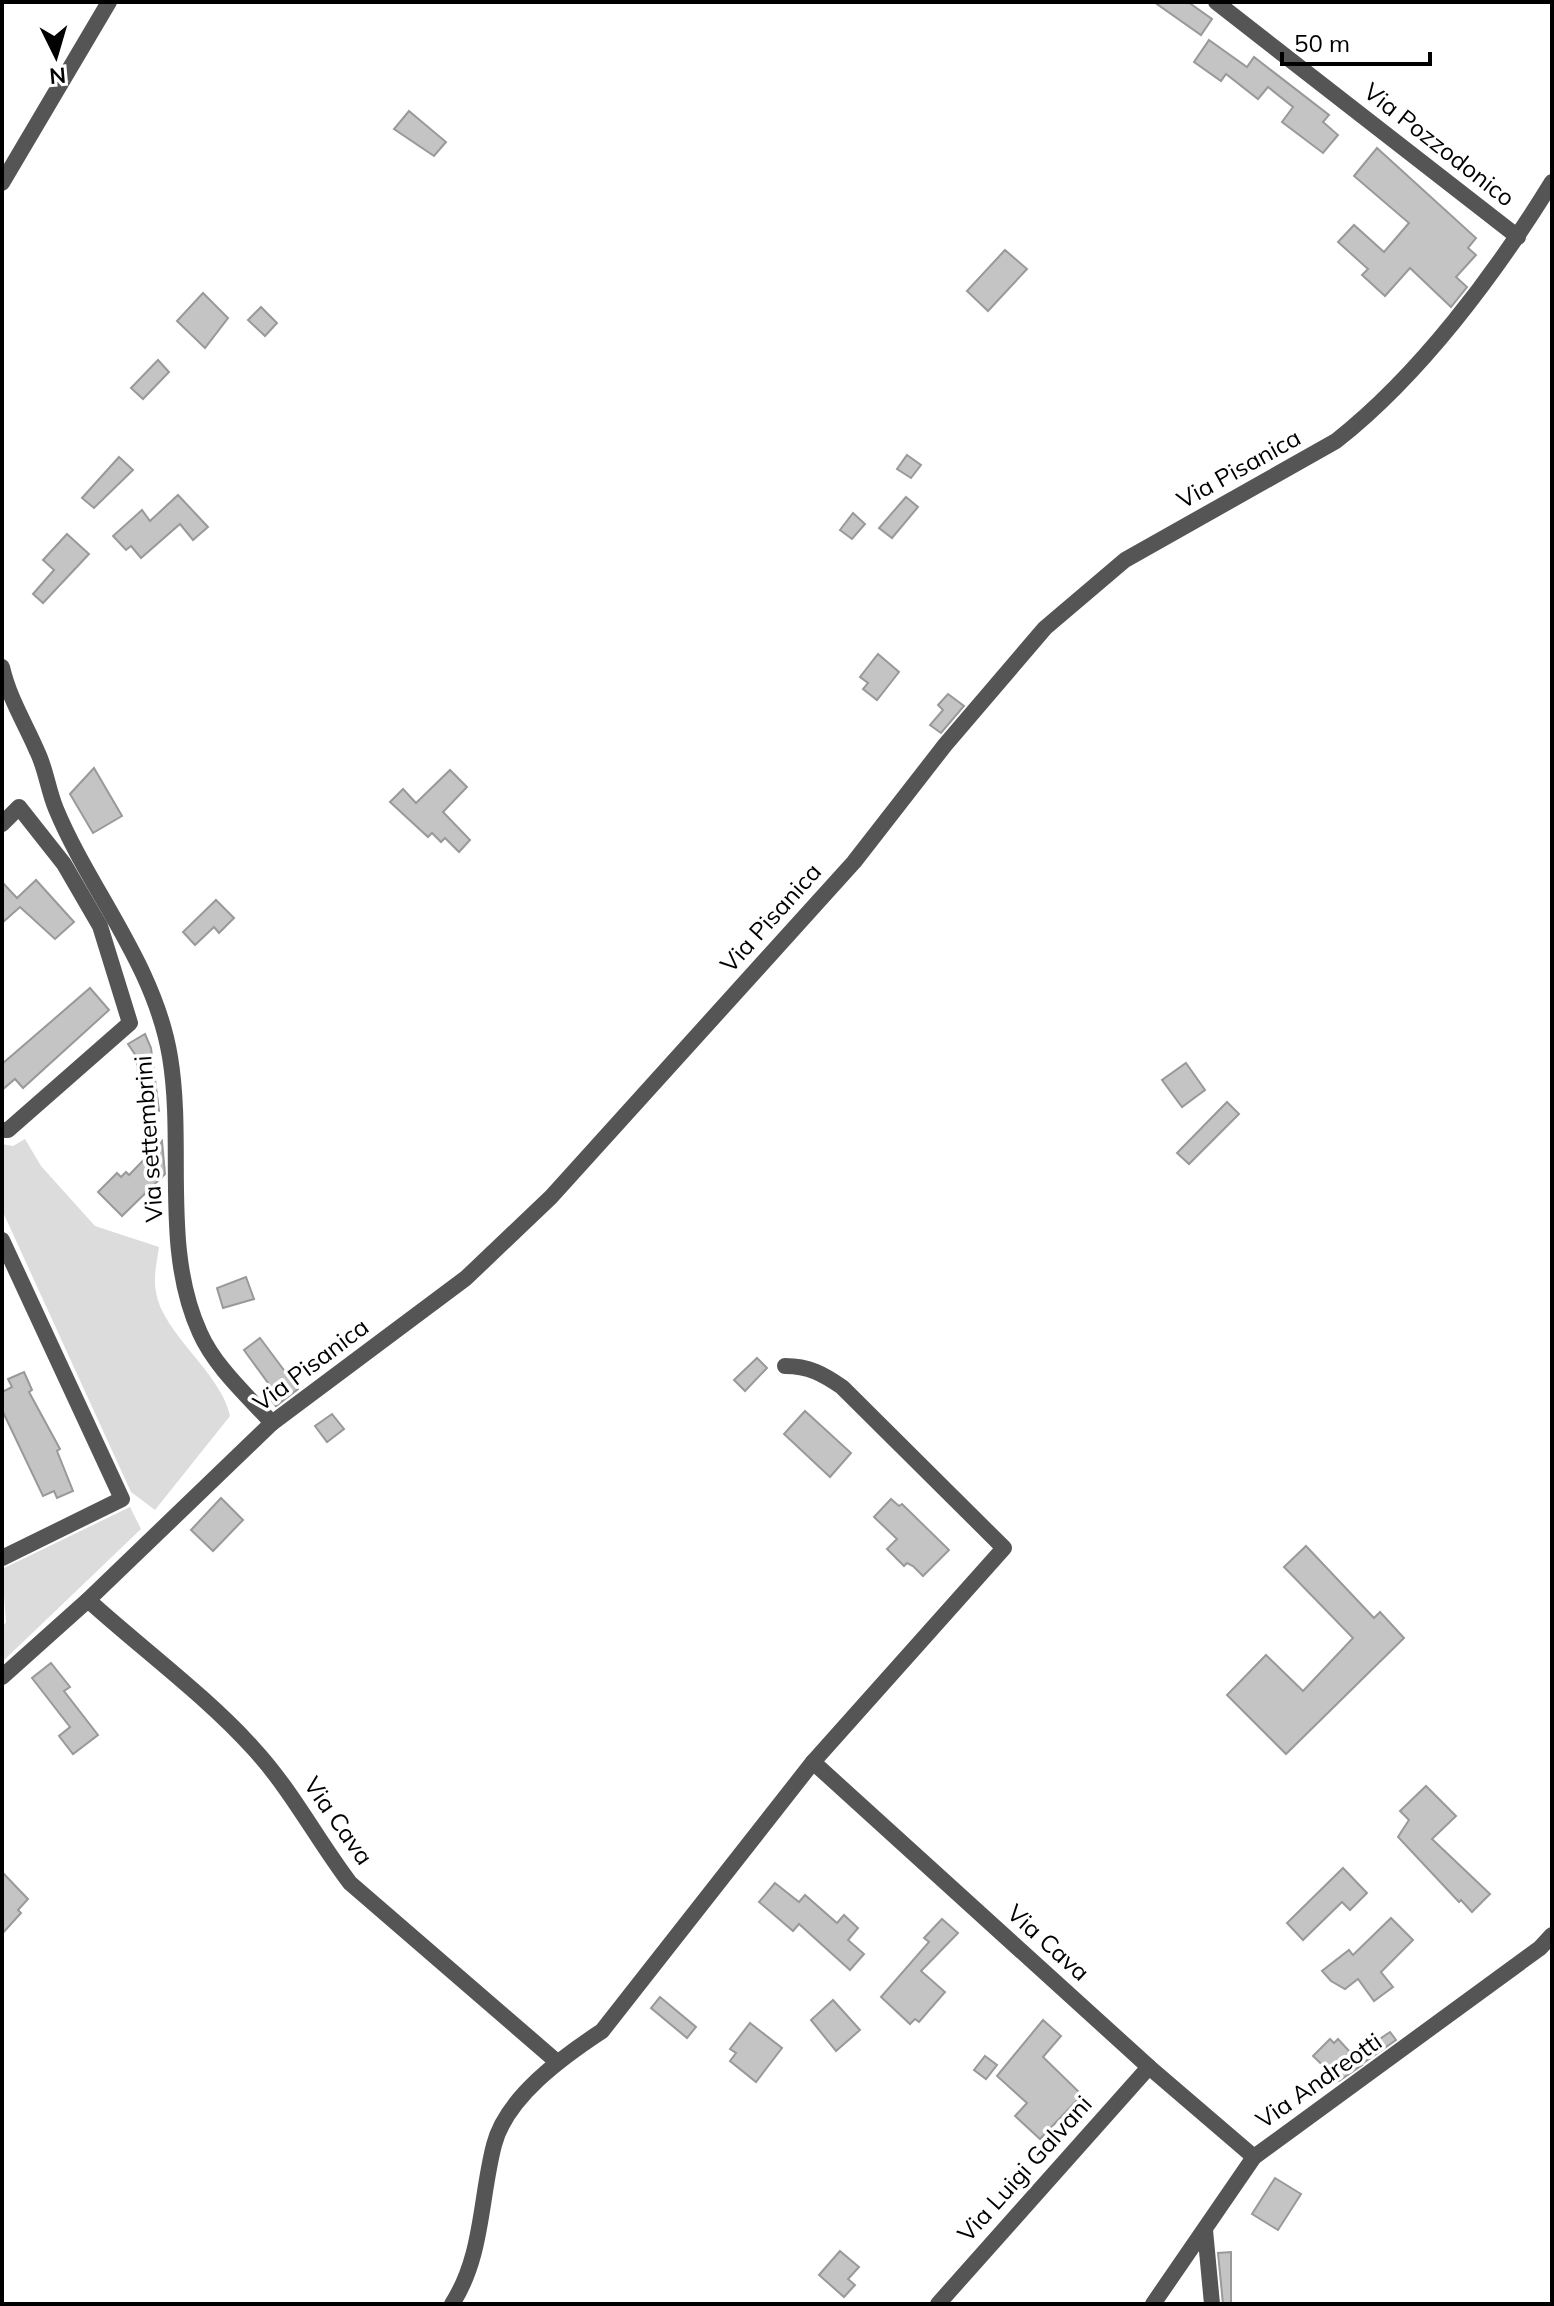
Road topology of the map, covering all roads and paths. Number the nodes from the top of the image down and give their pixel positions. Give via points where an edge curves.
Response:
1 (109, 2) edge
2 (1216, 2) edge
3 (1552, 182) edge
4 (2, 183) edge
5 (1518, 237) junction
6 (2, 667) edge
7 (2, 824) edge
8 (2, 1130) edge
9 (2, 1240) edge
10 (785, 1366) dead end
11 (272, 1423) junction
12 (2, 1558) edge
13 (88, 1600) junction
14 (2, 1677) edge
15 (813, 1762) junction
16 (1552, 1935) edge
17 (556, 2061) junction
18 (1149, 2067) junction
19 (1254, 2157) junction
20 (1205, 2230) junction
21 (452, 2304) edge
22 (938, 2304) edge
23 (1153, 2304) edge
24 (1212, 2304) edge

1 - 4 street
2 - 5 street, Via Pozzodonico
3 - 5 street, Via Pisanica
5 - 11 street, Via Pisanica via 1434,343 1364,419 1336,441 1125,560 1045,628 854,862 551,1197 466,1278
6 - 11 street, Via settembrini via 56,809 120,925 170,1055 180,1257 191,1308 214,1356
7 - 8 street via 19,807 64,864 100,926 130,1023
9 - 12 street via 122,1499
10 - 15 street via 821,1373 842,1387 1004,1548
11 - 13 street, Via Pisanica
13 - 14 street, Via Pisanica
13 - 17 street, Via Cava via 252,1746 291,1793 350,1883
15 - 17 street via 602,2031
15 - 18 street, Via Cava
16 - 19 street, Via Andreotti via 1402,2052
17 - 21 street via 515,2107 494,2141 474,2257
18 - 19 street, Via Cava
18 - 22 street, Via Luigi Galvani
19 - 20 street, Via Andreotti
20 - 23 street, Via Andreotti
20 - 24 street

